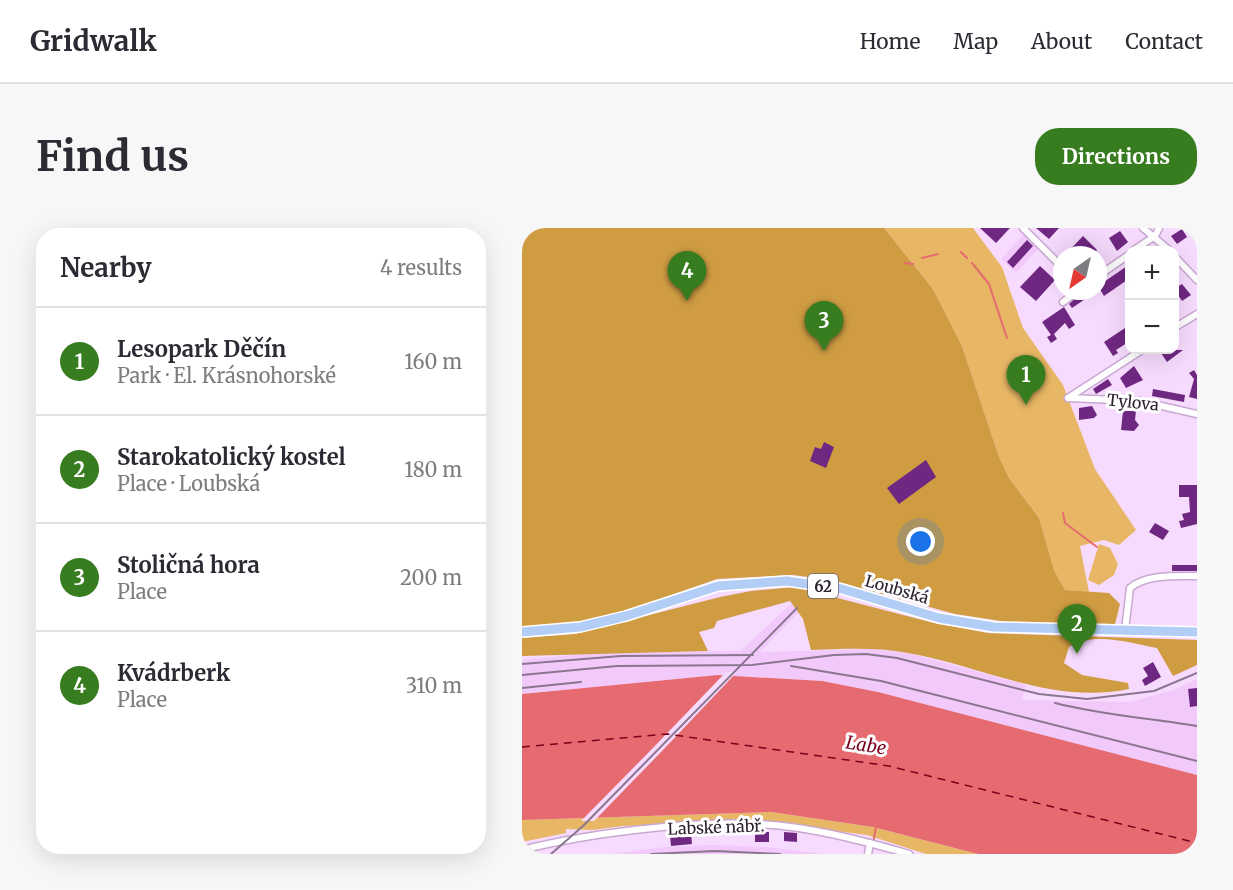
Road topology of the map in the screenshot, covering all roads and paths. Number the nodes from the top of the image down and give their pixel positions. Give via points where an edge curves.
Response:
1 (1023, 228) edge
2 (1143, 228) edge
3 (1159, 228) edge
4 (1155, 236) junction
5 (1140, 246) edge
6 (1165, 246) edge
7 (1125, 257) edge
8 (1053, 258) edge
9 (1179, 261) edge
10 (1107, 270) edge
11 (1197, 280) edge
12 (1066, 300) edge
13 (1063, 302) dead end
14 (1197, 314) edge
15 (1179, 325) edge
16 (1136, 354) edge
17 (1197, 414) edge
18 (1197, 576) edge
19 (1125, 630) junction
20 (522, 632) edge
21 (1197, 632) edge
22 (870, 843) junction
23 (522, 850) edge
24 (868, 854) edge
25 (909, 854) edge

1 - 8 street
2 - 4 street
3 - 4 street
4 - 5 street
4 - 6 street
7 - 10 street
9 - 11 street
12 - 13 street
14 - 15 street
16 - 17 street, Tylova via 1068,398 1138,401
18 - 19 street via 1170,576 1135,584 1130,588
19 - 20 main road, Loubská / 62 via 994,627 842,589 787,581 718,586 603,622
19 - 21 main road, Loubská / 62
22 - 23 street, Labské nábř. via 758,824 631,832
22 - 24 street
22 - 25 street, Labské nábř.

